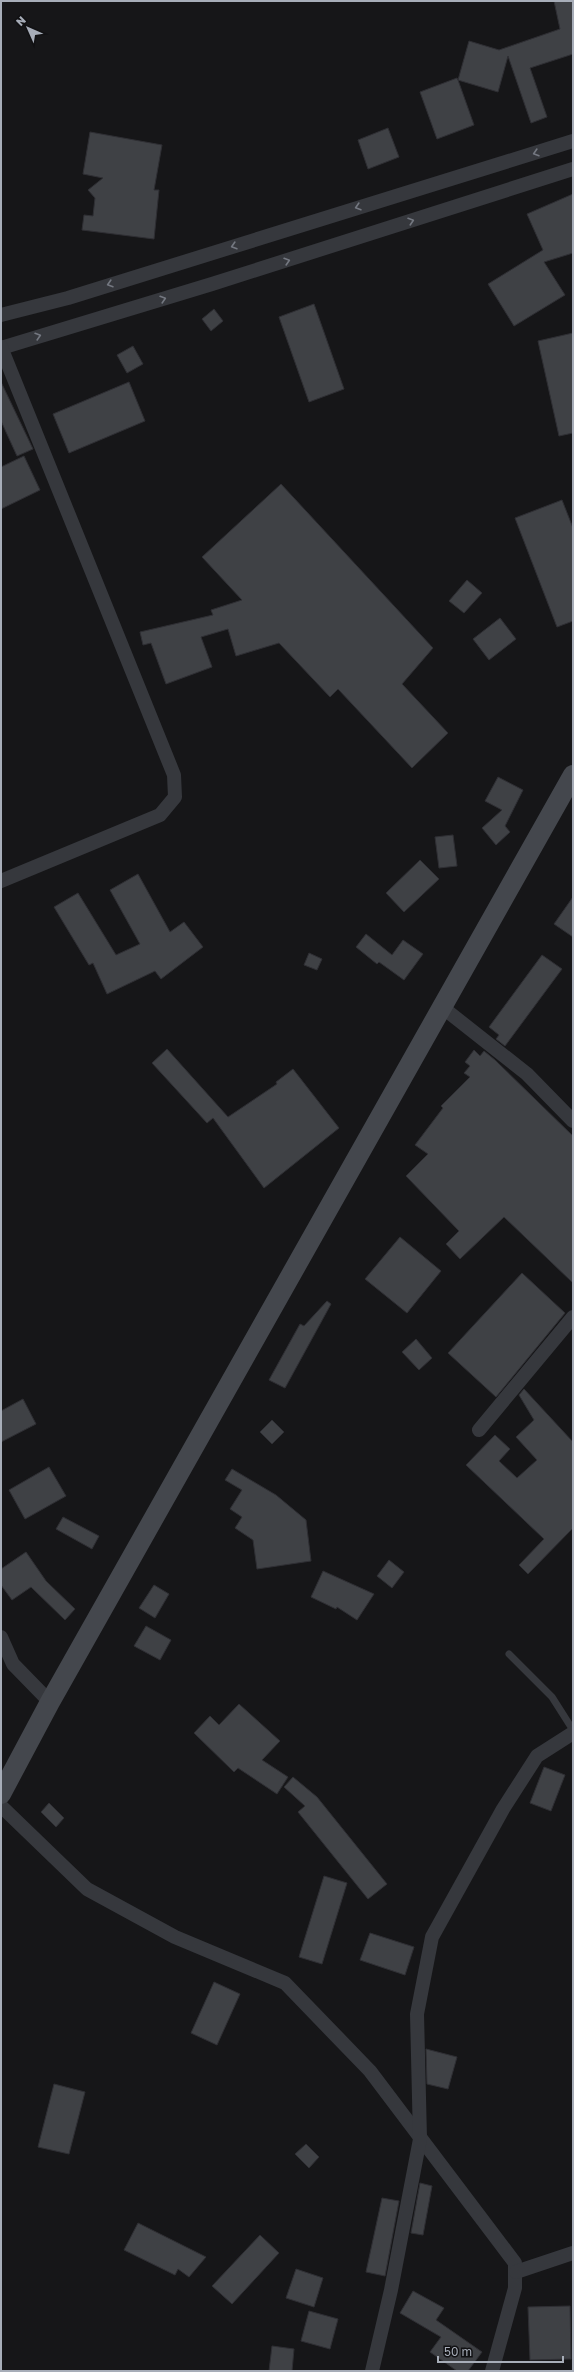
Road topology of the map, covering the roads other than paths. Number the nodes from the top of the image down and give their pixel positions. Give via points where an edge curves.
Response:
1 (573, 141) edge
2 (573, 169) edge
3 (1, 315) edge
4 (1, 348) edge
5 (573, 775) edge
6 (1, 880) edge
7 (442, 1007) junction
8 (573, 1121) edge
9 (573, 1317) edge
10 (479, 1430) dead end
11 (1, 1637) edge
12 (509, 1654) dead end
13 (50, 1702) junction
14 (573, 1730) edge
15 (573, 1733) edge
16 (1, 1794) edge
17 (1, 1806) edge
18 (420, 2139) junction
19 (573, 2253) edge
20 (516, 2272) junction
21 (372, 2371) edge
22 (492, 2371) edge

1 -> 3 street via 68,298
4 -> 2 street via 220,282
4 - 6 street via 174,775 174,797 160,815
5 - 7 main road
7 - 8 street via 527,1074
7 - 13 main road
9 - 10 street
11 - 13 street via 13,1664
12 - 14 lane via 552,1697
13 - 16 main road
15 - 18 street via 538,1756 503,1809 432,1936 416,2014
17 - 18 street via 87,1889 175,1937 285,1983 370,2071
18 - 20 street via 503,2244 515,2263
18 - 21 street via 391,2290
19 - 20 street
20 - 22 street via 515,2288

